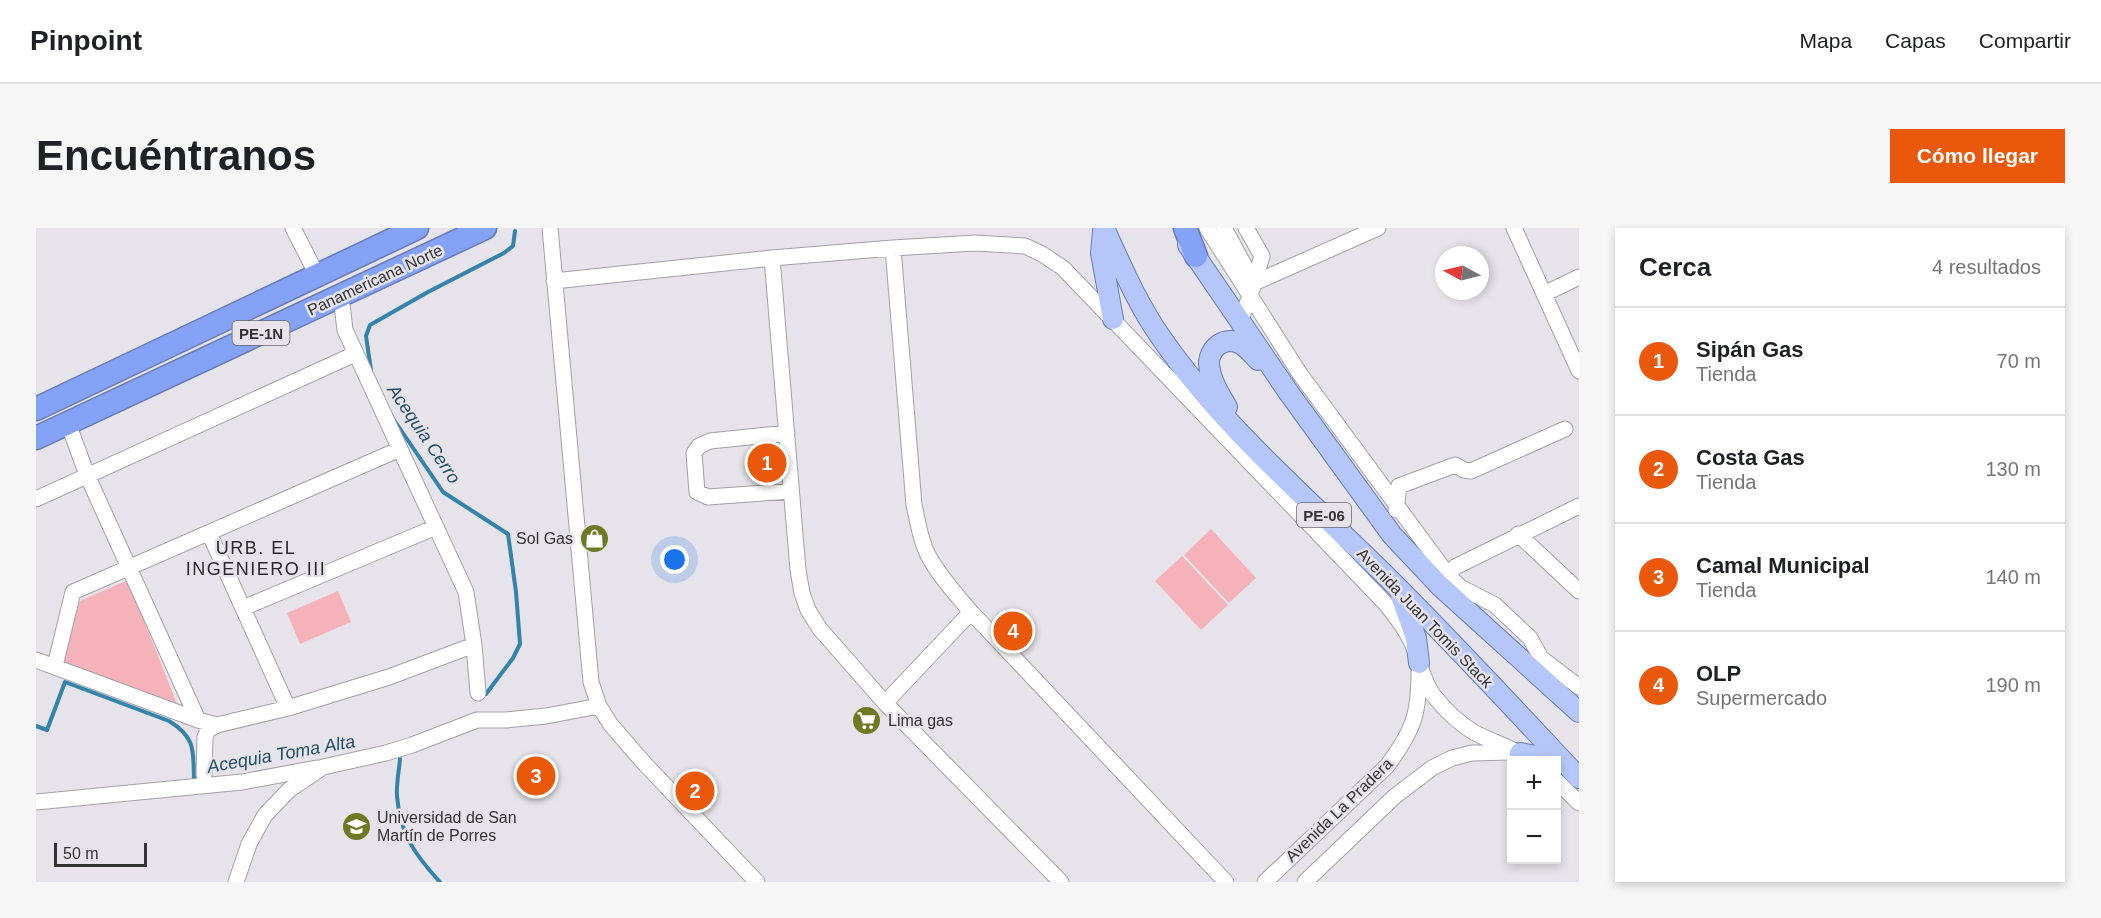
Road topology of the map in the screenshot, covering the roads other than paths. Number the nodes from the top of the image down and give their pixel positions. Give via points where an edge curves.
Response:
1 (293, 228) edge
2 (417, 228) edge
3 (485, 228) edge
4 (550, 228) edge
5 (1104, 228) edge
6 (1176, 228) edge
7 (1185, 228) edge
8 (1208, 228) edge
9 (1224, 228) edge
10 (1246, 228) edge
11 (1378, 228) edge
12 (1514, 228) edge
13 (894, 248) junction
14 (1228, 251) junction
15 (772, 258) junction
16 (1200, 261) junction
17 (317, 275) junction
18 (1579, 278) edge
19 (554, 281) junction
20 (1252, 290) junction
21 (1544, 294) junction
22 (341, 296) junction
23 (1113, 319) junction
24 (1240, 321) junction
25 (356, 354) junction
26 (1579, 371) edge
27 (1289, 393) junction
28 (36, 409) edge
29 (68, 423) junction
30 (1565, 429) dead end
31 (787, 433) junction
32 (36, 438) edge
33 (1255, 448) junction
34 (400, 449) junction
35 (87, 475) junction
36 (791, 491) junction
37 (36, 499) edge
38 (1397, 506) junction
39 (1579, 506) edge
40 (436, 527) junction
41 (209, 532) junction
42 (1518, 534) junction
43 (1392, 535) junction
44 (129, 567) junction
45 (1444, 580) junction
46 (1398, 588) junction
47 (1579, 591) edge
48 (243, 608) junction
49 (970, 612) junction
50 (474, 645) junction
51 (36, 660) edge
52 (1419, 663) junction
53 (55, 666) junction
54 (1566, 679) edge
55 (1579, 687) edge
56 (477, 693) dead end
57 (885, 703) junction
58 (599, 706) junction
59 (288, 708) junction
60 (1579, 712) edge
61 (198, 720) junction
62 (218, 725) junction
63 (1521, 756) edge
64 (1524, 756) edge
65 (1547, 756) edge
66 (323, 767) junction
67 (1561, 771) edge
68 (1561, 773) edge
69 (204, 775) dead end
70 (1579, 778) edge
71 (36, 802) edge
72 (1579, 803) edge
73 (236, 882) edge
74 (757, 882) edge
75 (1061, 882) edge
76 (1226, 882) edge
77 (1265, 882) edge
78 (1305, 882) edge

1 - 17 street
2 - 17 highway, Panamericana Norte / PE-1N
3 - 22 highway, Panamericana Norte / PE-1N
4 - 19 street
5 - 23 main road via 1101,253
5 - 33 main road, Avenida Juan Tomis Stack / PE-06 via 1132,289 1160,336 1200,388
6 - 16 main road, Avenida Juan Tomis Stack / PE-06
7 - 16 highway
8 - 14 street, Avenida Juan Tomis Stack
9 - 14 street
10 - 20 street via 1262,256
11 - 20 street
12 - 21 street
13 - 15 street, Avenida Juan Tomis Stack
13 - 23 street, Avenida Juan Tomis Stack via 975,243 1025,246 1063,268
13 - 49 street via 914,505 920,534 927,554
14 - 16 street
14 - 20 street, Avenida Juan Tomis Stack
15 - 19 street, Avenida Juan Tomis Stack
15 - 31 street
16 - 24 main road, Avenida Juan Tomis Stack / PE-06
17 - 28 highway, Panamericana Norte / PE-1N
18 - 21 street
19 - 58 street via 591,682
20 - 24 street
20 - 38 street, Avenida Juan Tomis Stack via 1299,374
21 - 26 street
22 - 25 street via 345,330
22 - 29 highway, Panamericana Norte / PE-1N
23 - 52 street, Avenida Juan Tomis Stack via 1385,603 1401,623
24 - 27 main road, Avenida Juan Tomis Stack / PE-06
25 - 34 street
25 - 35 street
27 - 33 main road via 1239,343 1222,342 1214,348 1209,365 1212,378
27 - 43 main road, Avenida Juan Tomis Stack / PE-06
29 - 32 highway, Panamericana Norte / PE-1N
29 - 35 street
30 - 38 street via 1471,471 1455,465 1399,486
31 - 36 street
31 - 36 street via 710,441 694,453 697,492 708,497
33 - 46 main road, Avenida Juan Tomis Stack / PE-06
34 - 40 street
34 - 41 street
35 - 37 street
35 - 44 street
36 - 57 street via 798,570 808,610
38 - 43 street
38 - 45 street, Avenida Juan Tomis Stack
39 - 42 street
40 - 48 street
40 - 50 street via 466,592
41 - 44 street
41 - 48 street
42 - 45 street via 1455,567
42 - 47 street
43 - 45 main road, Avenida Juan Tomis Stack / PE-06
44 - 53 street via 73,592
44 - 61 street
45 - 54 main road, Avenida Juan Tomis Stack / PE-06
46 - 52 main road, PE-06 via 1416,638
46 - 65 main road, Avenida Juan Tomis Stack / PE-06
48 - 59 street
49 - 57 street
49 - 76 street
50 - 56 street
50 - 59 street via 389,677
51 - 53 street
52 - 64 street, Avenida Juan Tomis Stack via 1432,694 1457,720
52 - 77 street, Avenida La Pradera via 1416,713 1400,748 1387,766
53 - 61 street
54 - 55 street
54 - 60 main road, Avenida Juan Tomis Stack / PE-06
57 - 75 street
58 - 66 street via 546,716 477,720 412,746
58 - 74 street via 644,763
59 - 62 street
61 - 62 street
62 - 69 street via 208,730 205,737
63 - 78 street, Avenida La Pradera via 1494,751 1472,753 1432,768 1394,797
66 - 71 street via 242,782
66 - 73 street via 289,790 265,816 249,844
67 - 70 main road, Avenida Juan Tomis Stack / PE-06
68 - 72 street, Avenida Juan Tomis Stack

